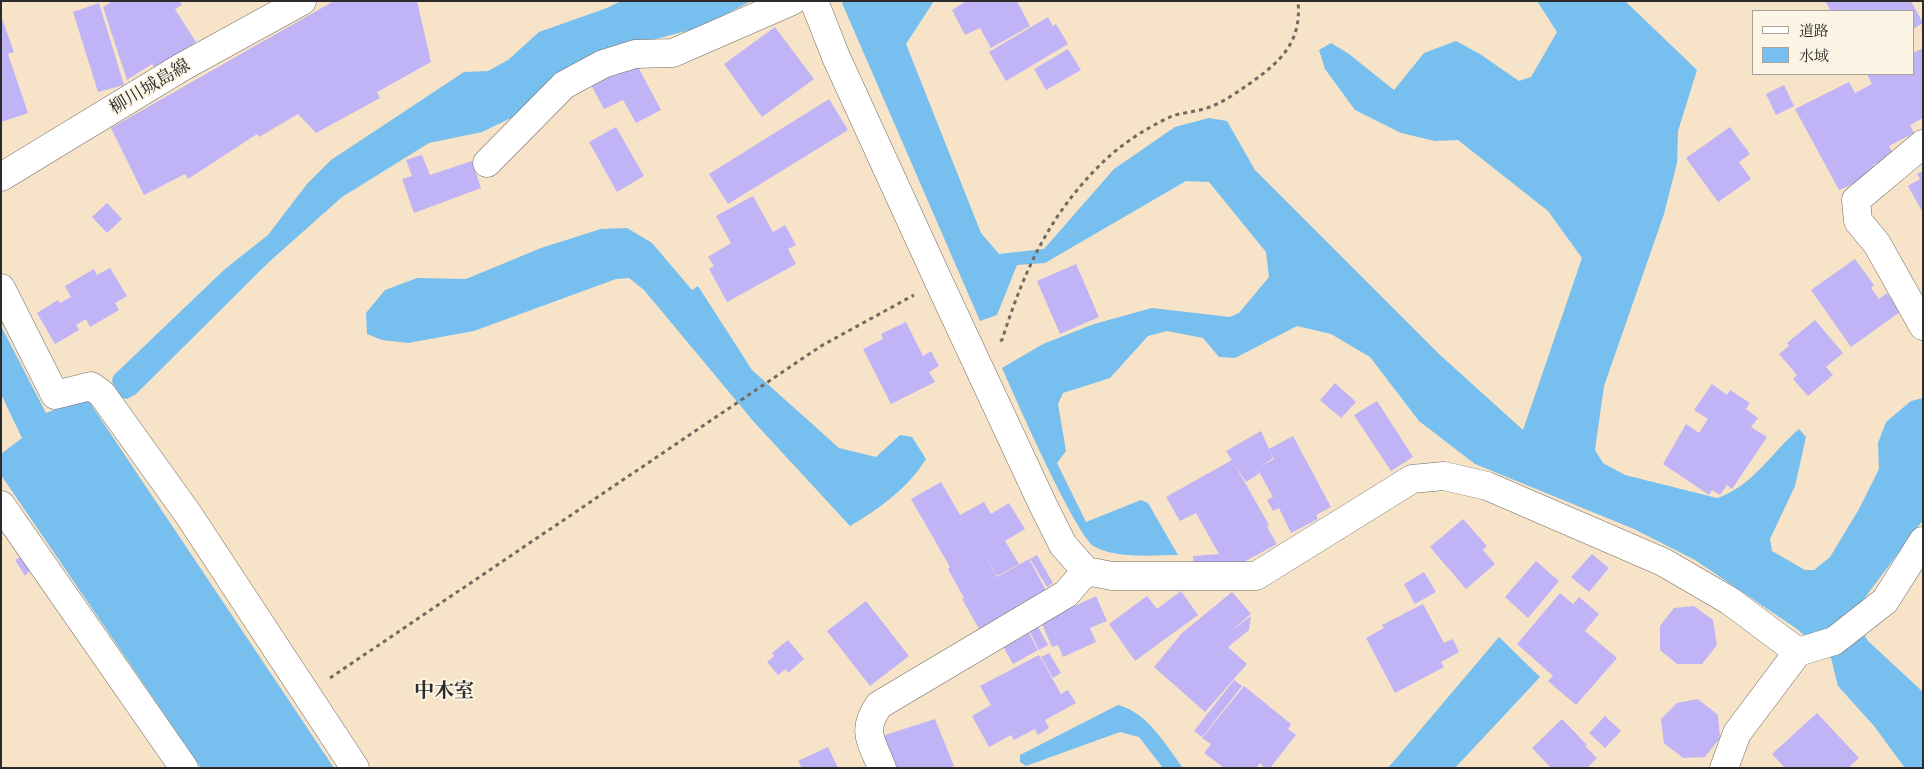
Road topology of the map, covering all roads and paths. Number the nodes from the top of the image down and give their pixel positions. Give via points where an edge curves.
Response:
1 (302, 1) edge
2 (792, 1) edge
3 (814, 1) edge
4 (1298, 1) edge
5 (1923, 144) edge
6 (487, 163) dead end
7 (1, 177) edge
8 (939, 282) junction
9 (1, 288) edge
10 (1923, 326) edge
11 (973, 355) junction
12 (1, 505) edge
13 (1923, 542) edge
14 (1086, 571) junction
15 (1798, 652) junction
16 (307, 694) junction
17 (184, 768) edge
18 (355, 768) edge
19 (882, 768) edge
20 (1724, 768) edge

1 - 7 street, 柳川城島線 via 182,67
2 - 6 street via 673,53 635,54 603,64 564,85
3 - 8 street via 836,57
4 - 11 path via 1296,31 1276,64 1233,95 1210,107 1171,117 1139,134 1102,162 1069,197 1046,230 1024,277 1002,340
5 - 10 street via 1856,200 1858,221 1877,244
8 - 11 street
8 - 16 path via 821,346
9 - 16 street via 54,395 91,386 102,394 188,514
11 - 14 street via 1063,545
12 - 17 street
13 - 15 street via 1885,601 1834,641
14 - 15 street via 1112,576 1256,576 1412,478 1444,476 1487,486 1663,562 1730,601
14 - 19 street via 1066,594 879,705 870,718 868,733
15 - 20 street via 1737,733
16 - 18 street

